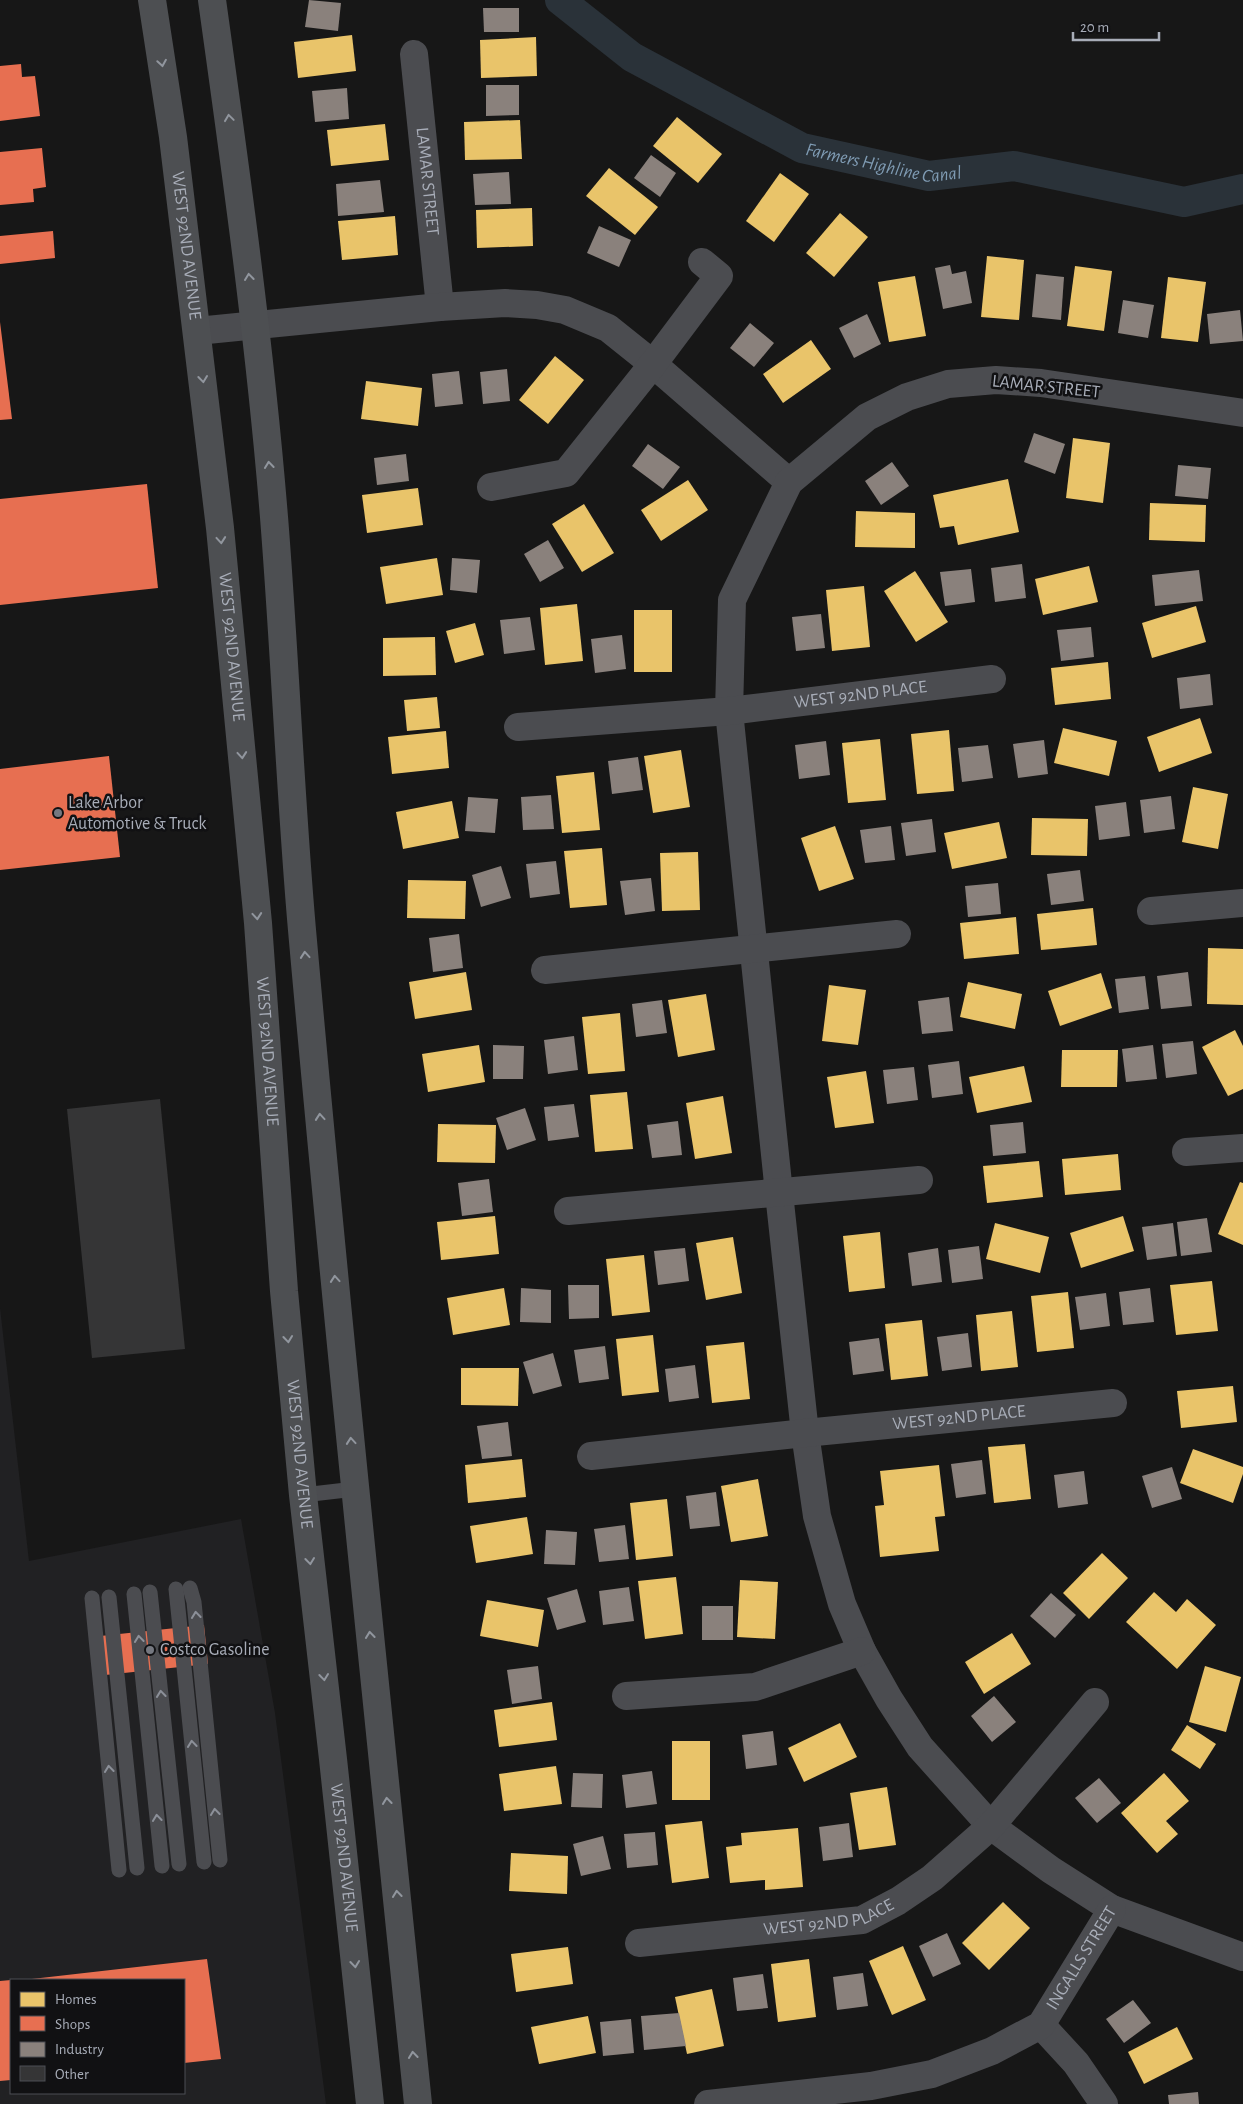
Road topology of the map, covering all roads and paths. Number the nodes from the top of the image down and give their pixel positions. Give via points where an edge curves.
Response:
1 (212, 0) edge
2 (152, 5) edge
3 (414, 54) dead end
4 (702, 262) dead end
5 (440, 307) junction
6 (255, 325) junction
7 (198, 331) junction
8 (653, 364) junction
9 (1243, 413) edge
10 (789, 482) junction
11 (491, 487) dead end
12 (992, 678) dead end
13 (729, 711) junction
14 (518, 727) dead end
15 (1243, 903) edge
16 (1150, 911) dead end
17 (897, 934) dead end
18 (753, 950) junction
19 (545, 970) dead end
20 (1243, 1148) edge
21 (1186, 1152) dead end
22 (919, 1180) dead end
23 (779, 1193) junction
24 (568, 1211) dead end
25 (1113, 1404) dead end
26 (805, 1433) junction
27 (591, 1456) dead end
28 (355, 1489) junction
29 (303, 1495) junction
30 (150, 1592) dead end
31 (134, 1594) dead end
32 (109, 1597) dead end
33 (92, 1598) dead end
34 (862, 1651) junction
35 (626, 1696) dead end
36 (1095, 1702) dead end
37 (991, 1826) junction
38 (220, 1860) dead end
39 (204, 1862) dead end
40 (179, 1864) dead end
41 (162, 1866) dead end
42 (136, 1868) dead end
43 (119, 1870) dead end
44 (1112, 1909) junction
45 (639, 1943) dead end
46 (1243, 1957) edge
47 (1041, 2024) junction
48 (872, 2095) edge
49 (370, 2104) edge
50 (418, 2104) edge
51 (708, 2104) edge
52 (1104, 2104) edge

6 -> 1 main road
2 -> 7 main road, WEST 92ND AVENUE
3 - 5 street, LAMAR STREET
4 - 8 street via 719,276
5 - 6 street
5 - 8 street via 505,303 565,310 608,328
6 - 7 street
28 -> 6 main road via 302,924 274,514
7 -> 29 main road, WEST 92ND AVENUE via 258,923 284,1291
8 - 10 street
8 - 11 street via 566,473
9 - 10 street, LAMAR STREET via 1041,383 996,380 948,384 907,397 867,417
10 - 13 street via 732,600
12 - 13 street, WEST 92ND PLACE
13 - 14 street, WEST 92ND PLACE
13 - 18 street
15 - 16 street
17 - 18 street
18 - 19 street
18 - 23 street
20 - 21 street
22 - 23 street
23 - 24 street
23 - 26 street
25 - 26 street, WEST 92ND PLACE
26 - 27 street, WEST 92ND PLACE
26 - 34 street via 817,1516 842,1604
28 - 29 lane
50 -> 28 main road
29 -> 49 main road, WEST 92ND AVENUE
40 -> 30 lane
41 -> 31 lane
32 - 42 lane
43 -> 33 lane
34 - 35 street via 754,1687
34 - 37 street via 920,1747
36 - 37 street, WEST 92ND PLACE
37 - 44 street
37 - 45 street, WEST 92ND PLACE via 932,1878 862,1920
38 - 39 lane via 194,1602 183,1589
44 - 46 street, INGALLS STREET
44 - 47 street, INGALLS STREET
47 - 48 street, INGALLS STREET via 992,2051
47 - 52 street, INGALLS STREET via 1076,2063
48 - 51 street, INGALLS STREET

